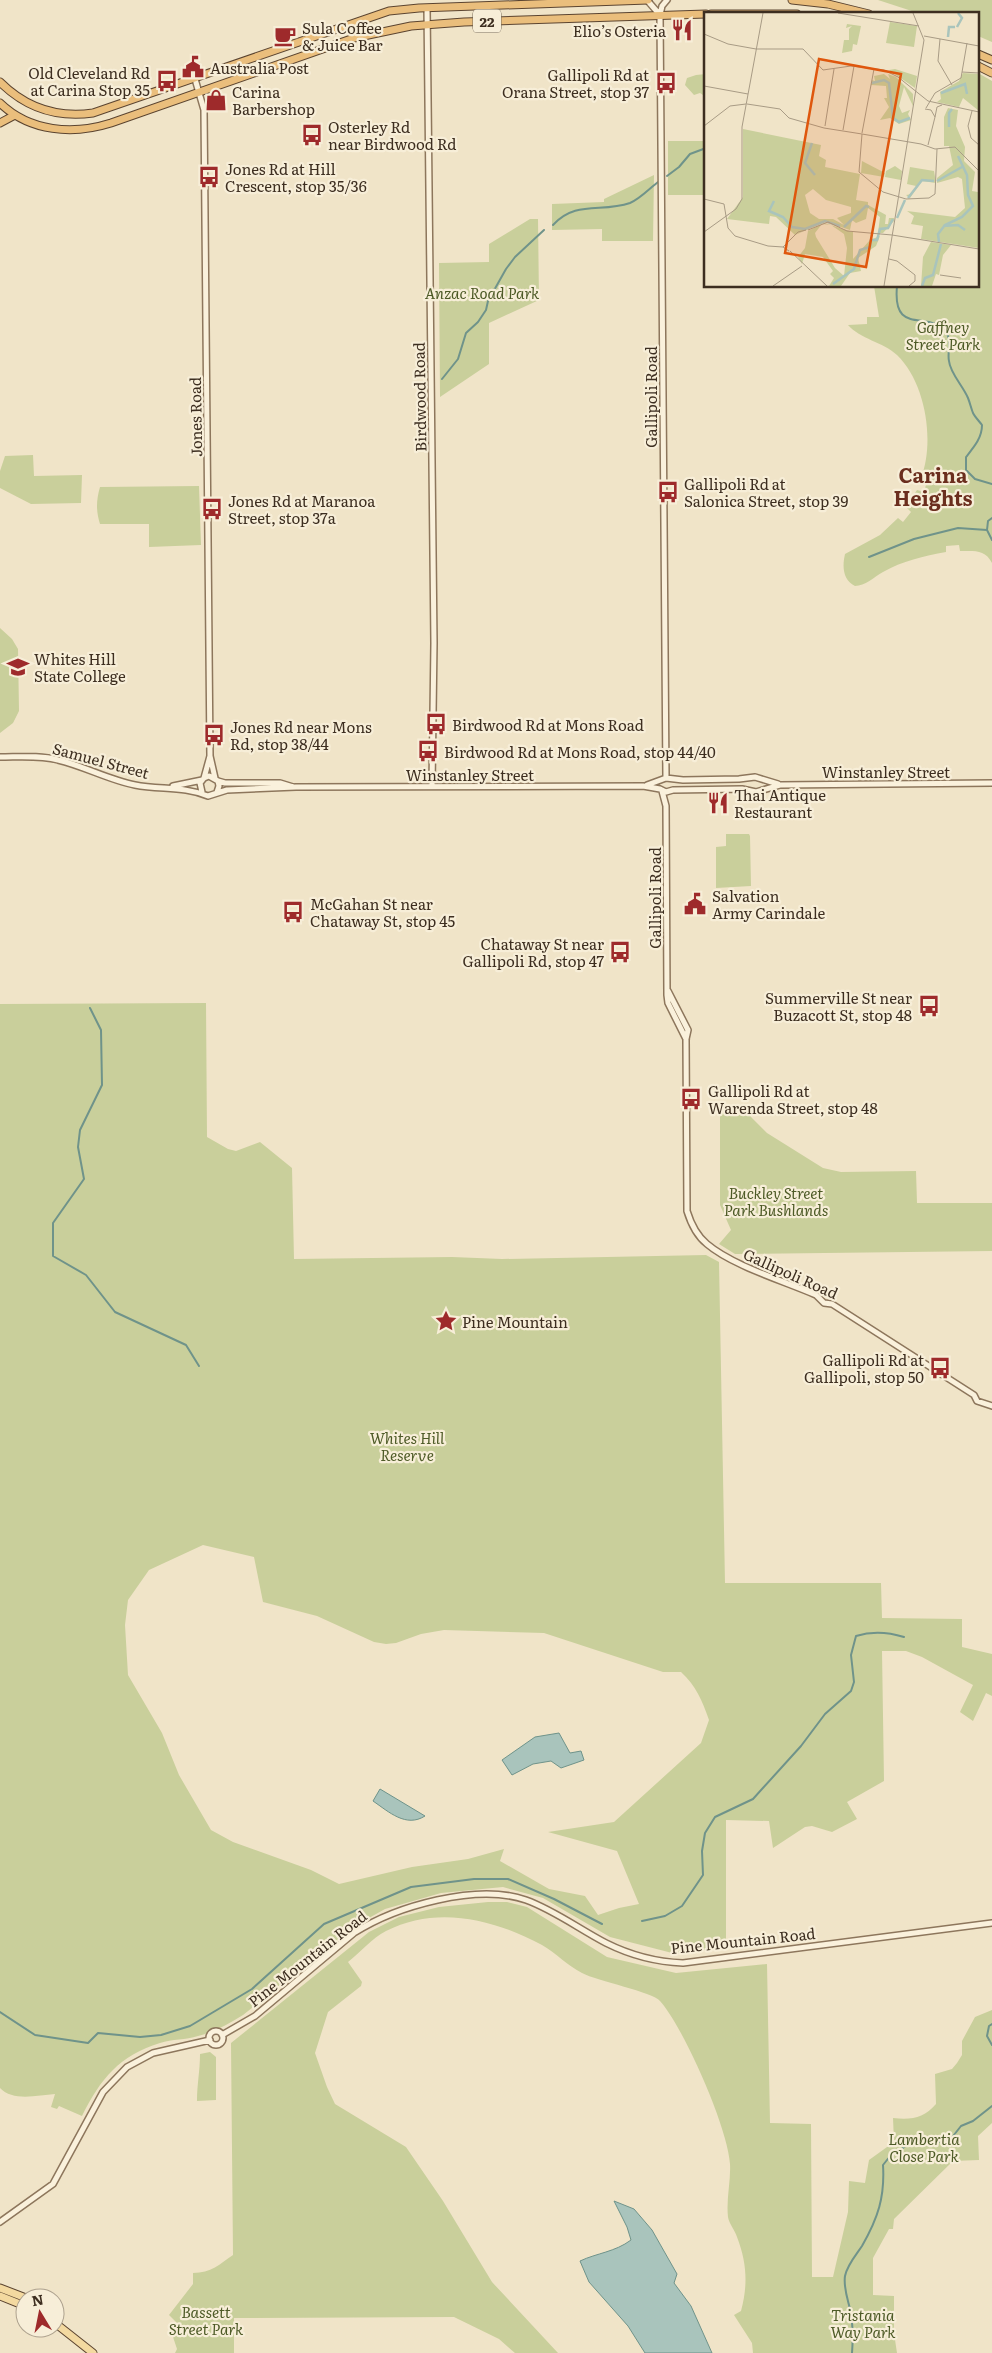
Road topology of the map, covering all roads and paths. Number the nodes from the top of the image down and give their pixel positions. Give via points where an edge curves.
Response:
1 (647, 0) edge
2 (667, 0) edge
3 (792, 0) edge
4 (427, 8) junction
5 (861, 12) edge
6 (704, 14) edge
7 (660, 15) junction
8 (428, 24) junction
9 (980, 55) edge
10 (992, 60) edge
11 (980, 67) edge
12 (992, 73) edge
13 (195, 79) junction
14 (0, 82) edge
15 (200, 92) junction
16 (0, 103) edge
17 (15, 115) junction
18 (0, 122) edge
19 (210, 756) junction
20 (0, 758) edge
21 (751, 778) junction
22 (760, 778) junction
23 (203, 779) junction
24 (216, 779) junction
25 (666, 779) junction
26 (992, 783) edge
27 (780, 785) junction
28 (432, 786) junction
29 (643, 786) junction
30 (165, 787) junction
31 (296, 787) junction
32 (661, 789) junction
33 (761, 790) junction
34 (672, 791) junction
35 (752, 791) junction
36 (202, 792) junction
37 (217, 792) junction
38 (666, 806) junction
39 (992, 1406) edge
40 (992, 1923) edge
41 (222, 2035) junction
42 (210, 2040) junction
43 (0, 2222) edge
44 (0, 2288) edge
45 (15, 2294) edge
46 (0, 2296) edge
47 (15, 2302) edge
48 (65, 2332) edge
49 (93, 2353) edge

1 - 4 highway, 22
1 - 7 street
2 - 7 street
3 - 5 highway
4 - 8 street, Birdwood Road
4 - 13 highway, 22 via 374,15
6 - 7 highway, 22
7 - 8 highway, 22
7 - 25 street, Gallipoli Road
8 - 15 highway, 22 via 345,40
8 - 28 street, Birdwood Road via 434,643
9 - 10 highway
11 - 12 highway
13 - 14 highway, 22 via 107,110 80,115 34,107
13 - 15 street, Jones Road
15 - 17 highway, 22 via 87,129 52,129
15 - 19 street, Jones Road via 204,110
16 - 17 highway, 22
17 - 18 highway
19 - 23 street, Jones Road
19 - 24 street, Jones Road
20 - 30 street, Samuel Street via 45,757 133,785
21 - 22 street, Winstanley Street
21 - 25 street, Winstanley Street
21 - 35 street via 748,785
22 - 27 street, Winstanley Street
22 - 33 street
23 - 24 street
23 - 30 street, Samuel Street
23 - 36 street
24 - 31 street, Winstanley Street via 225,783 280,783
24 - 37 street
25 - 29 street, Winstanley Street
25 - 32 street
25 - 34 street via 674,785
26 - 27 street, Winstanley Street
27 - 33 street, Winstanley Street
28 - 29 street, Winstanley Street
28 - 31 street, Winstanley Street
29 - 32 street, Winstanley Street
30 - 36 street, Samuel Street
31 - 37 street, Winstanley Street
32 - 34 street, Winstanley Street
32 - 38 street, Gallipoli Road
33 - 35 street, Winstanley Street
34 - 35 street, Winstanley Street
34 - 38 street, Gallipoli Road
36 - 37 street via 208,796
38 - 39 street, Gallipoli Road via 668,1003 686,1039 687,1211 696,1232 705,1243 727,1258 832,1304 966,1390 977,1401
40 - 41 street, Pine Mountain Road via 683,1963 650,1959 608,1944 525,1900 492,1895 452,1898 410,1906 371,1922 255,2016
41 - 42 street via 219,2031 214,2032
41 - 42 street via 219,2044
42 - 43 street via 153,2053 126,2068 103,2092 53,2184
44 - 45 main road
46 - 47 main road
48 - 49 main road

